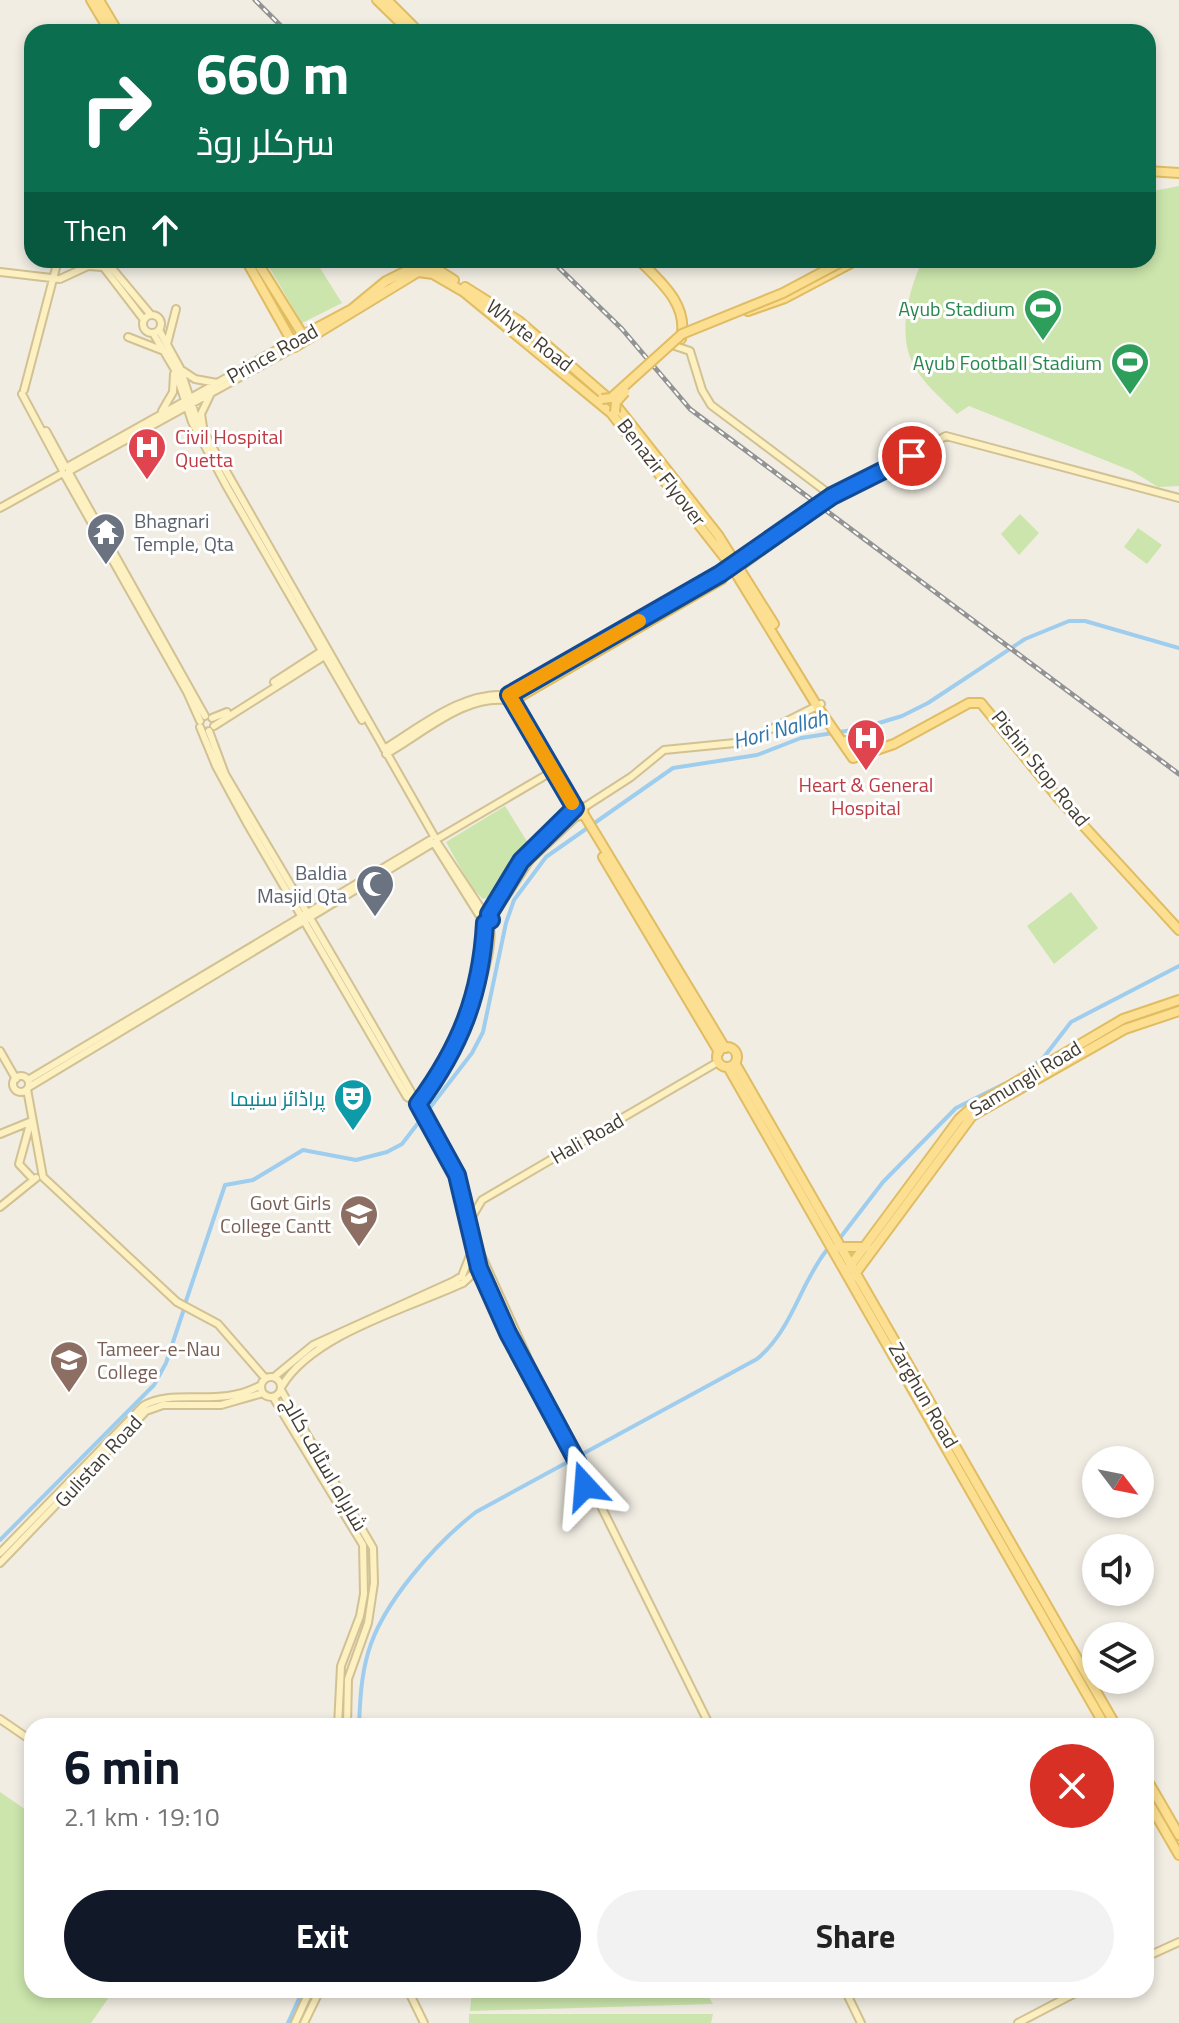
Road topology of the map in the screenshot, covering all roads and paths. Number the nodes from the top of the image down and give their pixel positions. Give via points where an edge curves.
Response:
1 (91, 0) edge
2 (99, 0) edge
3 (377, 0) edge
4 (387, 0) edge
5 (105, 24) edge
6 (113, 24) edge
7 (402, 24) edge
8 (411, 24) edge
9 (1156, 170) edge
10 (1179, 171) edge
11 (56, 268) edge
12 (83, 268) edge
13 (107, 268) edge
14 (108, 268) edge
15 (251, 268) edge
16 (261, 268) edge
17 (412, 268) edge
18 (435, 268) edge
19 (646, 268) edge
20 (830, 268) edge
21 (842, 268) edge
22 (0, 272) edge
23 (52, 280) junction
24 (473, 296) junction
25 (176, 309) dead end
26 (496, 312) joint
27 (151, 315) junction
28 (144, 320) junction
29 (156, 332) junction
30 (682, 336) junction
31 (128, 337) dead end
32 (305, 338) junction
33 (294, 344) junction
34 (672, 345) junction
35 (165, 348) junction
36 (177, 369) junction
37 (217, 383) junction
38 (211, 393) junction
39 (602, 399) junction
40 (189, 402) junction
41 (179, 410) junction
42 (615, 412) junction
43 (156, 416) junction
44 (192, 422) junction
45 (203, 431) junction
46 (66, 471) junction
47 (832, 496) junction
48 (1179, 498) edge
49 (0, 508) edge
50 (709, 531) joint
51 (719, 544) junction
52 (736, 568) junction
53 (743, 584) joint
54 (326, 652) junction
55 (513, 697) junction
56 (819, 705) junction
57 (207, 723) junction
58 (384, 753) junction
59 (553, 771) junction
60 (579, 811) junction
61 (434, 840) junction
62 (501, 905) junction
63 (305, 917) junction
64 (486, 918) junction
65 (1179, 928) edge
66 (492, 933) junction
67 (475, 996) junction
68 (1179, 1008) edge
69 (1121, 1026) junction
70 (1115, 1035) junction
71 (0, 1051) edge
72 (721, 1054) junction
73 (4, 1065) edge
74 (731, 1065) junction
75 (16, 1079) junction
76 (28, 1085) junction
77 (419, 1107) junction
78 (32, 1121) junction
79 (0, 1134) edge
80 (457, 1175) junction
81 (43, 1177) junction
82 (33, 1179) junction
83 (460, 1189) junction
84 (467, 1195) junction
85 (482, 1200) junction
86 (0, 1207) edge
87 (471, 1217) junction
88 (467, 1225) junction
89 (829, 1246) junction
90 (473, 1248) junction
91 (839, 1248) junction
92 (870, 1250) junction
93 (483, 1260) junction
94 (479, 1268) junction
95 (849, 1274) junction
96 (862, 1289) junction
97 (274, 1377) junction
98 (263, 1382) junction
99 (282, 1388) junction
100 (263, 1393) junction
101 (273, 1397) junction
102 (551, 1412) junction
103 (77, 1477) junction
104 (0, 1553) edge
105 (0, 1563) edge
106 (338, 1718) edge
107 (347, 1718) edge
108 (706, 1718) edge
109 (1100, 1718) edge
110 (1111, 1718) edge
111 (0, 1719) edge
112 (24, 1736) edge
113 (1154, 1802) edge
114 (1154, 1805) edge
115 (1179, 1835) edge
116 (1179, 1855) edge
117 (1179, 1942) edge
118 (1154, 1953) edge
119 (306, 1998) edge
120 (316, 1998) edge
121 (412, 1998) edge
122 (849, 1998) edge
123 (1066, 1998) edge
124 (295, 2023) edge
125 (304, 2023) edge
126 (424, 2023) edge
127 (861, 2023) edge
128 (1018, 2023) edge

1 - 5 main road
2 - 6 main road
3 - 7 main road
4 - 8 main road
9 - 10 main road
11 - 23 main road
12 - 23 main road
13 - 28 main road
14 - 27 main road
15 - 33 main road
16 - 32 main road
17 - 32 main road, Prince Road
18 - 24 main road, Prince Road
19 - 30 main road via 677,303
20 - 30 main road, Benazir Flyover, bridge
21 - 30 main road, Benazir Flyover, bridge via 785,298
22 - 23 main road
23 - 46 main road via 24,392
24 - 26 main road, Whyte Road
24 - 51 main road, Whyte Road via 519,321 615,404
25 - 35 main road
26 - 39 main road, Benazir Flyover
27 - 28 main road
27 - 29 main road via 160,320
28 - 29 main road via 144,328
29 - 35 main road
30 - 34 main road, Benazir Flyover, bridge
30 - 39 main road, Benazir Flyover, bridge via 611,398
31 - 35 main road
32 - 33 main road, Prince Road
33 - 37 main road, Prince Road
33 - 38 main road, Prince Road
34 - 42 main road, Benazir Flyover, bridge via 617,400
34 - 47 main road via 690,351 711,405
35 - 36 main road
36 - 37 main road
36 - 40 main road
36 - 43 main road via 171,399
37 - 40 main road, Prince Road
38 - 40 main road, Prince Road
38 - 45 main road via 201,414
39 - 42 main road, Benazir Flyover, bridge
40 - 41 main road, Prince Road
40 - 43 main road, Prince Road
40 - 44 main road
40 - 45 main road
41 - 44 main road
41 - 46 main road, Prince Road
42 - 50 main road, Benazir Flyover
43 - 46 main road, Prince Road
44 - 54 main road
45 - 54 main road
46 - 49 main road, Prince Road
46 - 57 main road
47 - 48 main road via 946,436
47 - 52 main road
50 - 51 main road, Whyte Road
51 - 52 main road, Whyte Road
52 - 53 main road, Whyte Road
52 - 55 main road
52 - 56 main road, Pishin Stop Road
53 - 56 main road, Pishin Stop Road
54 - 57 main road
54 - 58 main road
55 - 58 main road via 496,694 462,702
55 - 59 main road
55 - 60 main road
56 - 60 main road via 745,742 664,750
56 - 65 main road, Pishin Stop Road via 856,758 894,744 969,703 981,703 1049,788
57 - 63 main road via 221,775
58 - 61 main road
59 - 60 main road
59 - 61 main road
60 - 62 main road via 530,860
60 - 64 main road via 521,861
60 - 72 main road
61 - 63 main road
61 - 64 main road
62 - 64 main road
62 - 66 main road
63 - 76 main road
63 - 76 main road via 63,1058
63 - 77 main road via 407,1097
64 - 66 main road
64 - 67 main road
66 - 67 main road
67 - 77 main road via 455,1050
68 - 69 main road
68 - 69 main road
68 - 70 main road, Samungli Road
69 - 70 main road
69 - 92 main road, Samungli Road via 959,1119
70 - 92 main road, Samungli Road via 972,1116
71 - 73 main road
72 - 74 main road
72 - 74 main road via 735,1053
72 - 85 main road, Hali Road
73 - 75 main road
74 - 89 main road, Zarghun Road
74 - 91 main road, Zarghun Road
75 - 76 main road via 22,1076
75 - 76 main road via 16,1090
76 - 78 main road
77 - 80 main road
78 - 79 main road
78 - 81 main road
78 - 82 main road via 19,1164
80 - 83 main road
80 - 84 main road
81 - 82 main road
81 - 98 main road via 177,1302 218,1324
82 - 86 main road
83 - 84 main road
83 - 88 main road
84 - 85 main road
84 - 87 main road
85 - 87 main road, Hali Road
87 - 88 main road, Hali Road
87 - 93 main road
88 - 90 main road
89 - 91 main road
89 - 95 main road, Zarghun Road
90 - 94 main road
90 - 97 main road via 462,1276 313,1345
91 - 92 main road
91 - 95 main road, Zarghun Road
92 - 95 main road, Samungli Road
92 - 96 main road
93 - 94 main road
93 - 102 main road
94 - 99 main road via 463,1283 326,1346 298,1365
94 - 102 main road
95 - 96 main road, Zarghun Road
95 - 109 main road, Zarghun Road
96 - 110 main road, Zarghun Road
97 - 98 main road
97 - 99 main road
98 - 100 main road
98 - 103 main road, Gulistan Road via 225,1399 150,1402
99 - 101 main road
99 - 107 main road, شاہراہ اسٹاف کالج via 373,1548 368,1623 348,1679
100 - 101 main road
100 - 103 main road, Gulistan Road via 221,1405 163,1405 146,1411
101 - 106 main road, شاہراہ اسٹاف کالج via 363,1545 364,1594 341,1666
102 - 108 main road via 588,1482 596,1484 594,1492
103 - 104 main road, Gulistan Road
103 - 105 main road, Gulistan Road
111 - 112 main road
113 - 115 main road
114 - 116 main road
117 - 118 main road
119 - 124 main road
120 - 125 main road
121 - 126 main road
122 - 127 main road
123 - 128 main road

